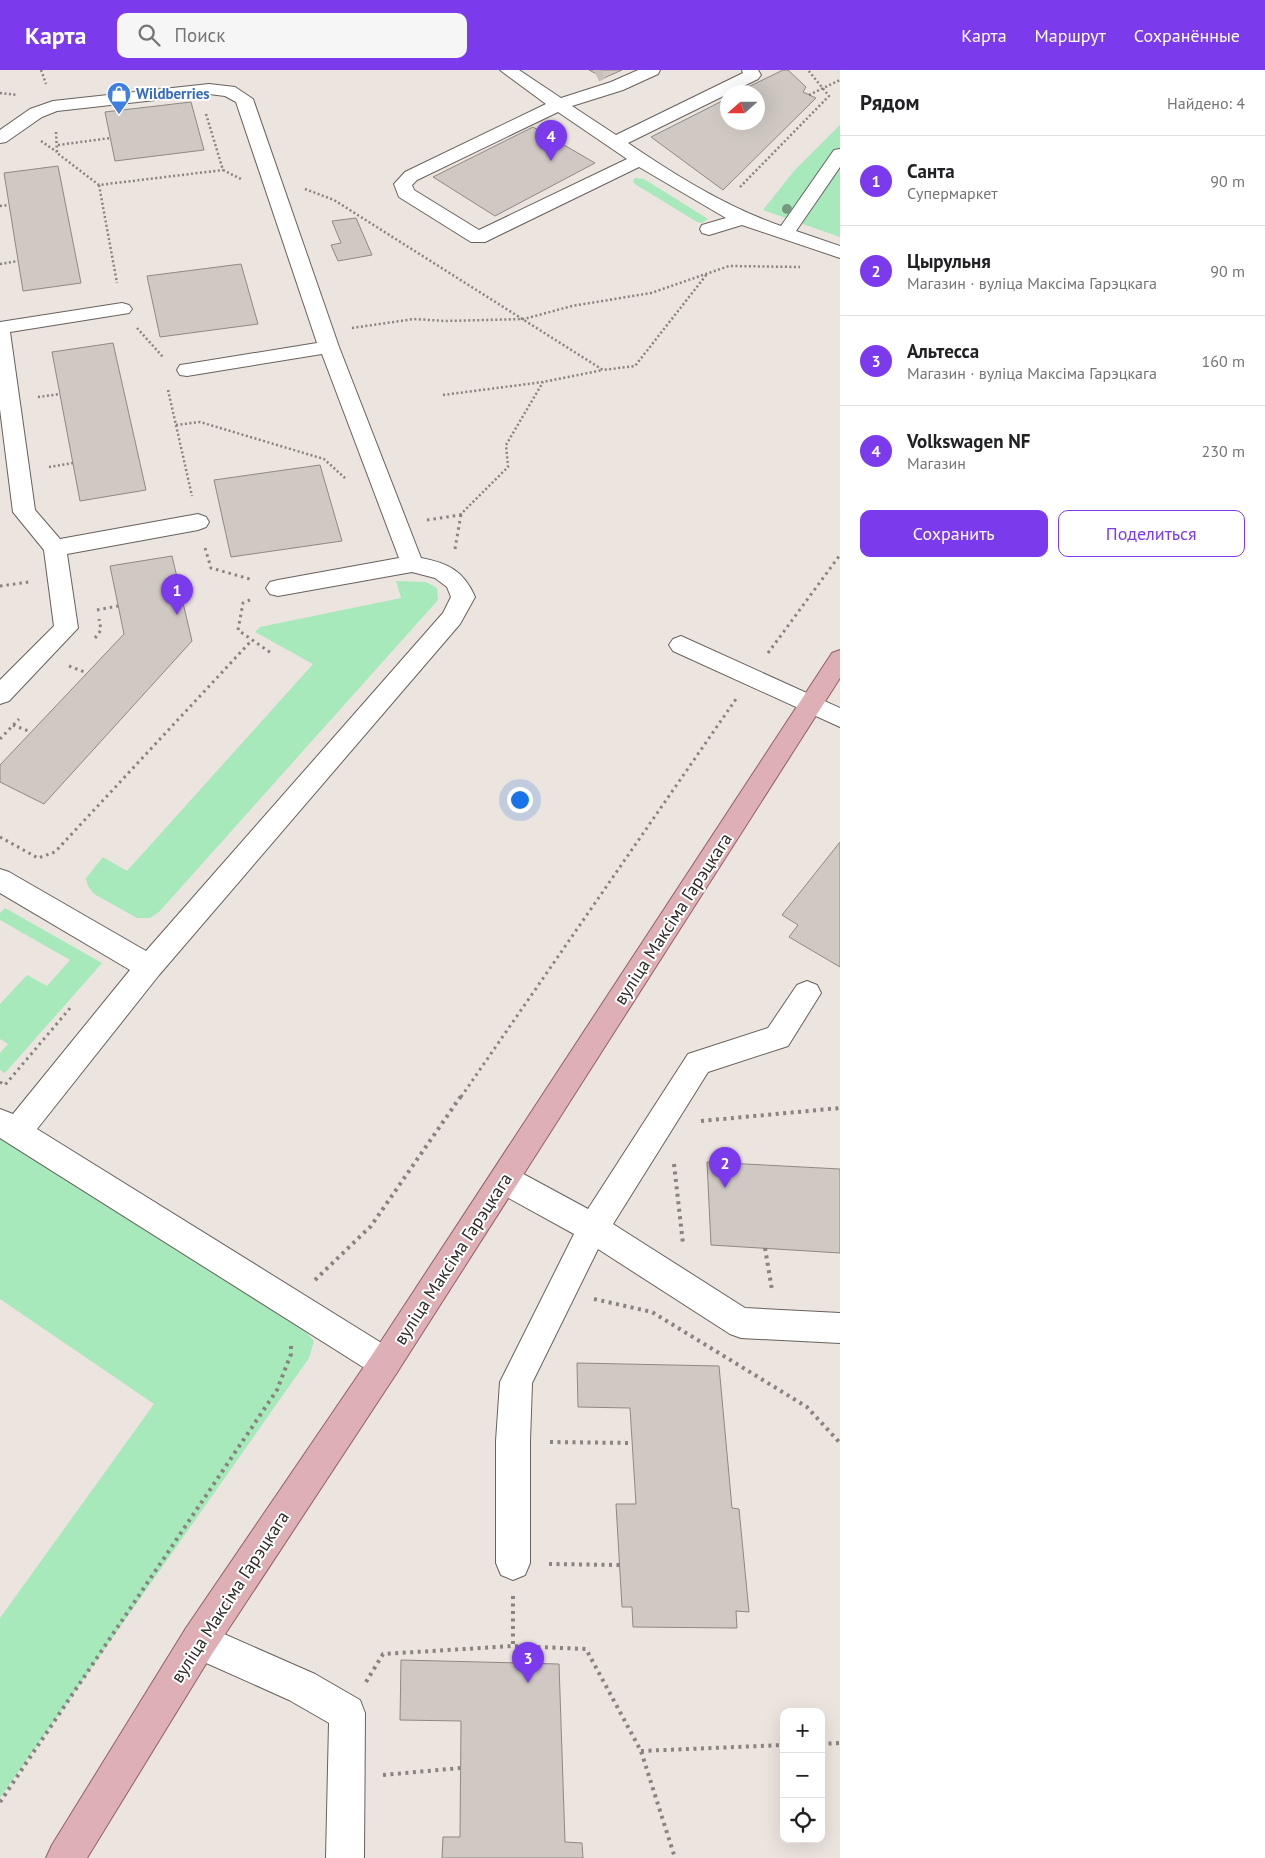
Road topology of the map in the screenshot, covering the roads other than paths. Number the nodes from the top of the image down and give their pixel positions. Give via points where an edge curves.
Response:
1 (508, 70) edge
2 (652, 70) edge
3 (750, 70) edge
4 (588, 79) dead end
5 (560, 104) junction
6 (0, 138) edge
7 (617, 142) junction
8 (840, 154) edge
9 (640, 159) junction
10 (742, 219) junction
11 (709, 229) dead end
12 (785, 233) junction
13 (840, 252) edge
14 (122, 310) road end
15 (0, 329) edge
16 (327, 339) junction
17 (187, 370) dead end
18 (198, 522) dead end
19 (55, 548) junction
20 (412, 564) junction
21 (278, 588) dead end
22 (681, 645) dead end
23 (840, 659) edge
24 (0, 695) edge
25 (810, 706) junction
26 (840, 718) edge
27 (0, 880) edge
28 (149, 967) junction
29 (807, 993) dead end
30 (9, 1127) edge
31 (504, 1180) junction
32 (594, 1228) junction
33 (840, 1328) edge
34 (385, 1363) junction
35 (513, 1563) road end
36 (199, 1641) junction
37 (65, 1858) edge
38 (345, 1858) edge

1 - 5 lane
2 - 5 lane via 617,86
3 - 7 lane via 752,75
4 - 5 lane
5 - 7 lane
5 - 9 lane via 411,176 404,184 406,193 478,238
6 - 16 lane via 52,106 198,89 229,91 244,99
7 - 9 lane
8 - 12 lane
9 - 10 lane
10 - 11 lane
10 - 12 lane
12 - 13 lane
14 - 15 lane
15 - 19 lane via 24,512
16 - 17 lane
16 - 20 lane
18 - 19 lane
19 - 24 lane via 66,628
20 - 21 lane
20 - 28 lane via 451,576 459,585 463,597 452,618
22 - 25 lane
23 - 25 main road, вуліца Максіма Гарэцкага
25 - 26 lane
25 - 31 main road, вуліца Максіма Гарэцкага
27 - 28 lane
28 - 30 lane
29 - 32 lane via 778,1037 698,1063
30 - 34 lane
31 - 32 lane
31 - 34 main road, вуліца Максіма Гарэцкага
32 - 33 lane via 741,1323
32 - 35 lane via 516,1382
34 - 36 main road, вуліца Максіма Гарэцкага
36 - 37 main road, вуліца Максіма Гарэцкага
36 - 38 lane via 302,1687 347,1713

